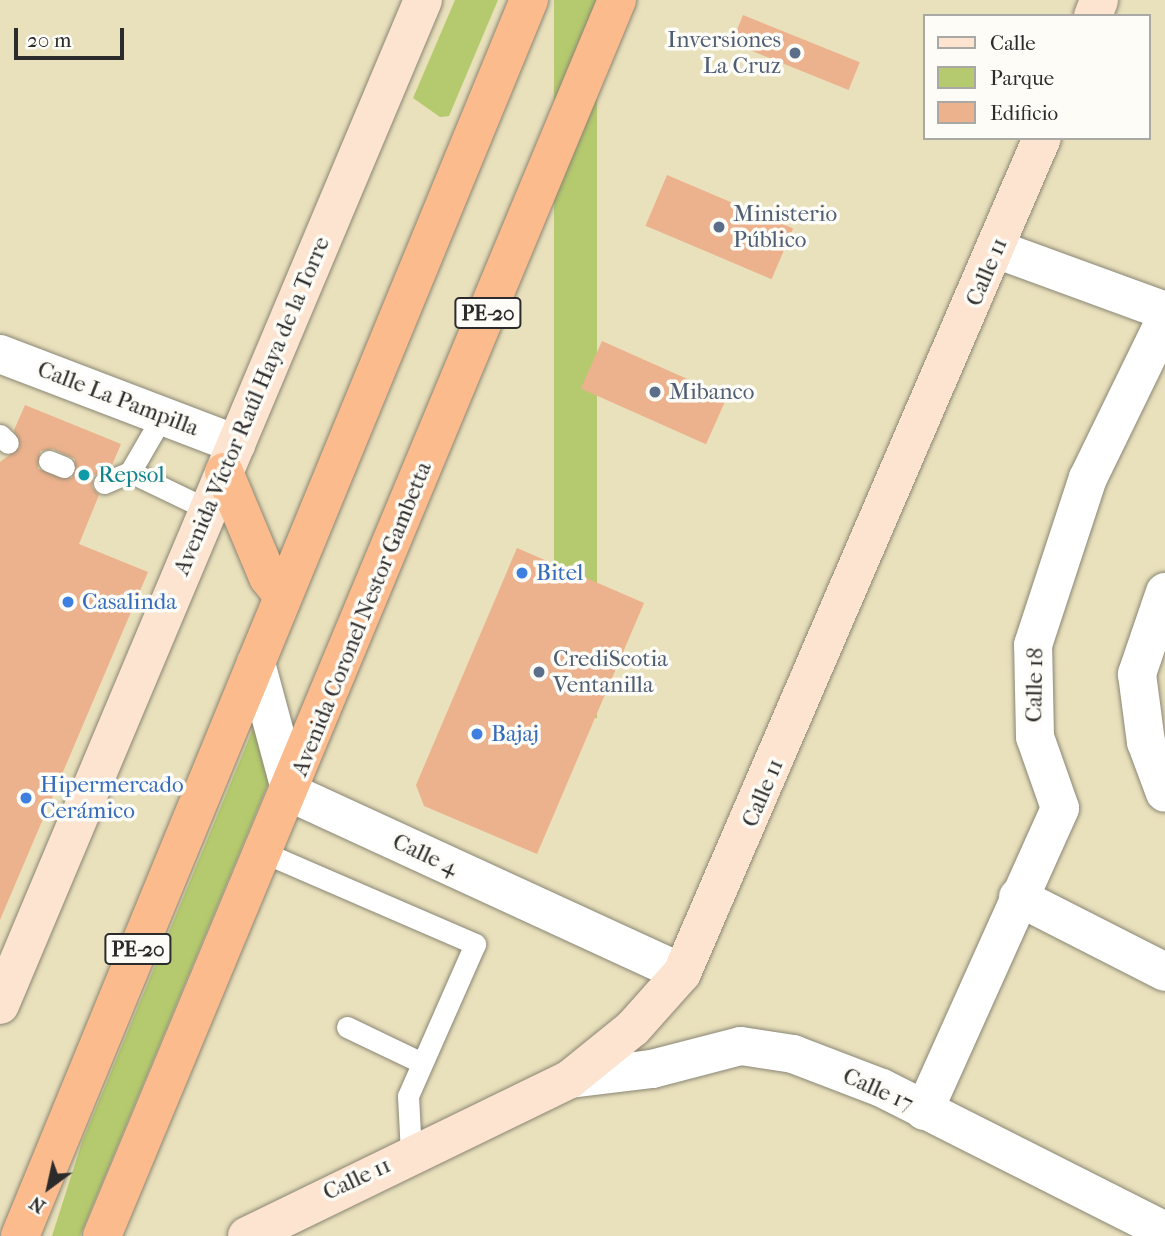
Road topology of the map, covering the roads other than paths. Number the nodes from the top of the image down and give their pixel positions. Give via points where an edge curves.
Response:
1 (423, 0) edge
2 (529, 0) edge
3 (617, 0) edge
4 (1041, 140) edge
5 (996, 249) junction
6 (1165, 311) edge
7 (1165, 320) edge
8 (0, 354) edge
9 (163, 415) junction
10 (230, 458) junction
11 (130, 472) junction
12 (104, 483) dead end
13 (208, 510) junction
14 (1165, 592) edge
15 (282, 595) junction
16 (256, 663) junction
17 (291, 793) junction
18 (1165, 793) edge
19 (265, 853) junction
20 (1018, 897) junction
21 (1165, 972) edge
22 (682, 973) junction
23 (0, 1005) edge
24 (347, 1027) dead end
25 (422, 1063) junction
26 (570, 1079) junction
27 (924, 1111) junction
28 (411, 1153) junction
29 (1165, 1231) edge
30 (20, 1236) edge
31 (102, 1236) edge
32 (247, 1236) edge

1 - 10 street, Avenida Víctor Raúl Haya de la Torre
2 - 15 highway, PE-20
3 - 17 highway, Avenida Coronel Nestor Gambetta / PE-20
4 - 5 street, Calle 11
5 - 6 street
5 - 22 street, Calle 11
7 - 20 street, Calle 18 via 1088,478 1047,587 1030,694 1035,737 1060,808
8 - 9 street, Calle La Pampilla
9 - 10 street, Calle La Pampilla
9 - 11 lane
10 - 13 street, Avenida Víctor Raúl Haya de la Torre
10 - 15 highway via 268,577
11 - 12 lane
11 - 13 lane
13 - 23 street, Avenida Víctor Raúl Haya de la Torre
14 - 18 street via 1137,674 1146,742
15 - 16 highway, PE-20
16 - 17 street
16 - 30 highway, PE-20
17 - 19 highway, Avenida Coronel Nestor Gambetta / PE-20
17 - 22 street, Calle 4
19 - 25 lane via 475,944
19 - 31 highway, Avenida Coronel Nestor Gambetta / PE-20
20 - 21 street
20 - 27 street, Calle 18
22 - 26 street, Calle 11 via 633,1028
24 - 25 lane
25 - 28 lane via 408,1096
26 - 27 street, Calle 17 via 652,1069 741,1046 793,1054
26 - 28 street, Calle 11
27 - 29 street, Calle 17
28 - 32 street, Calle 11

